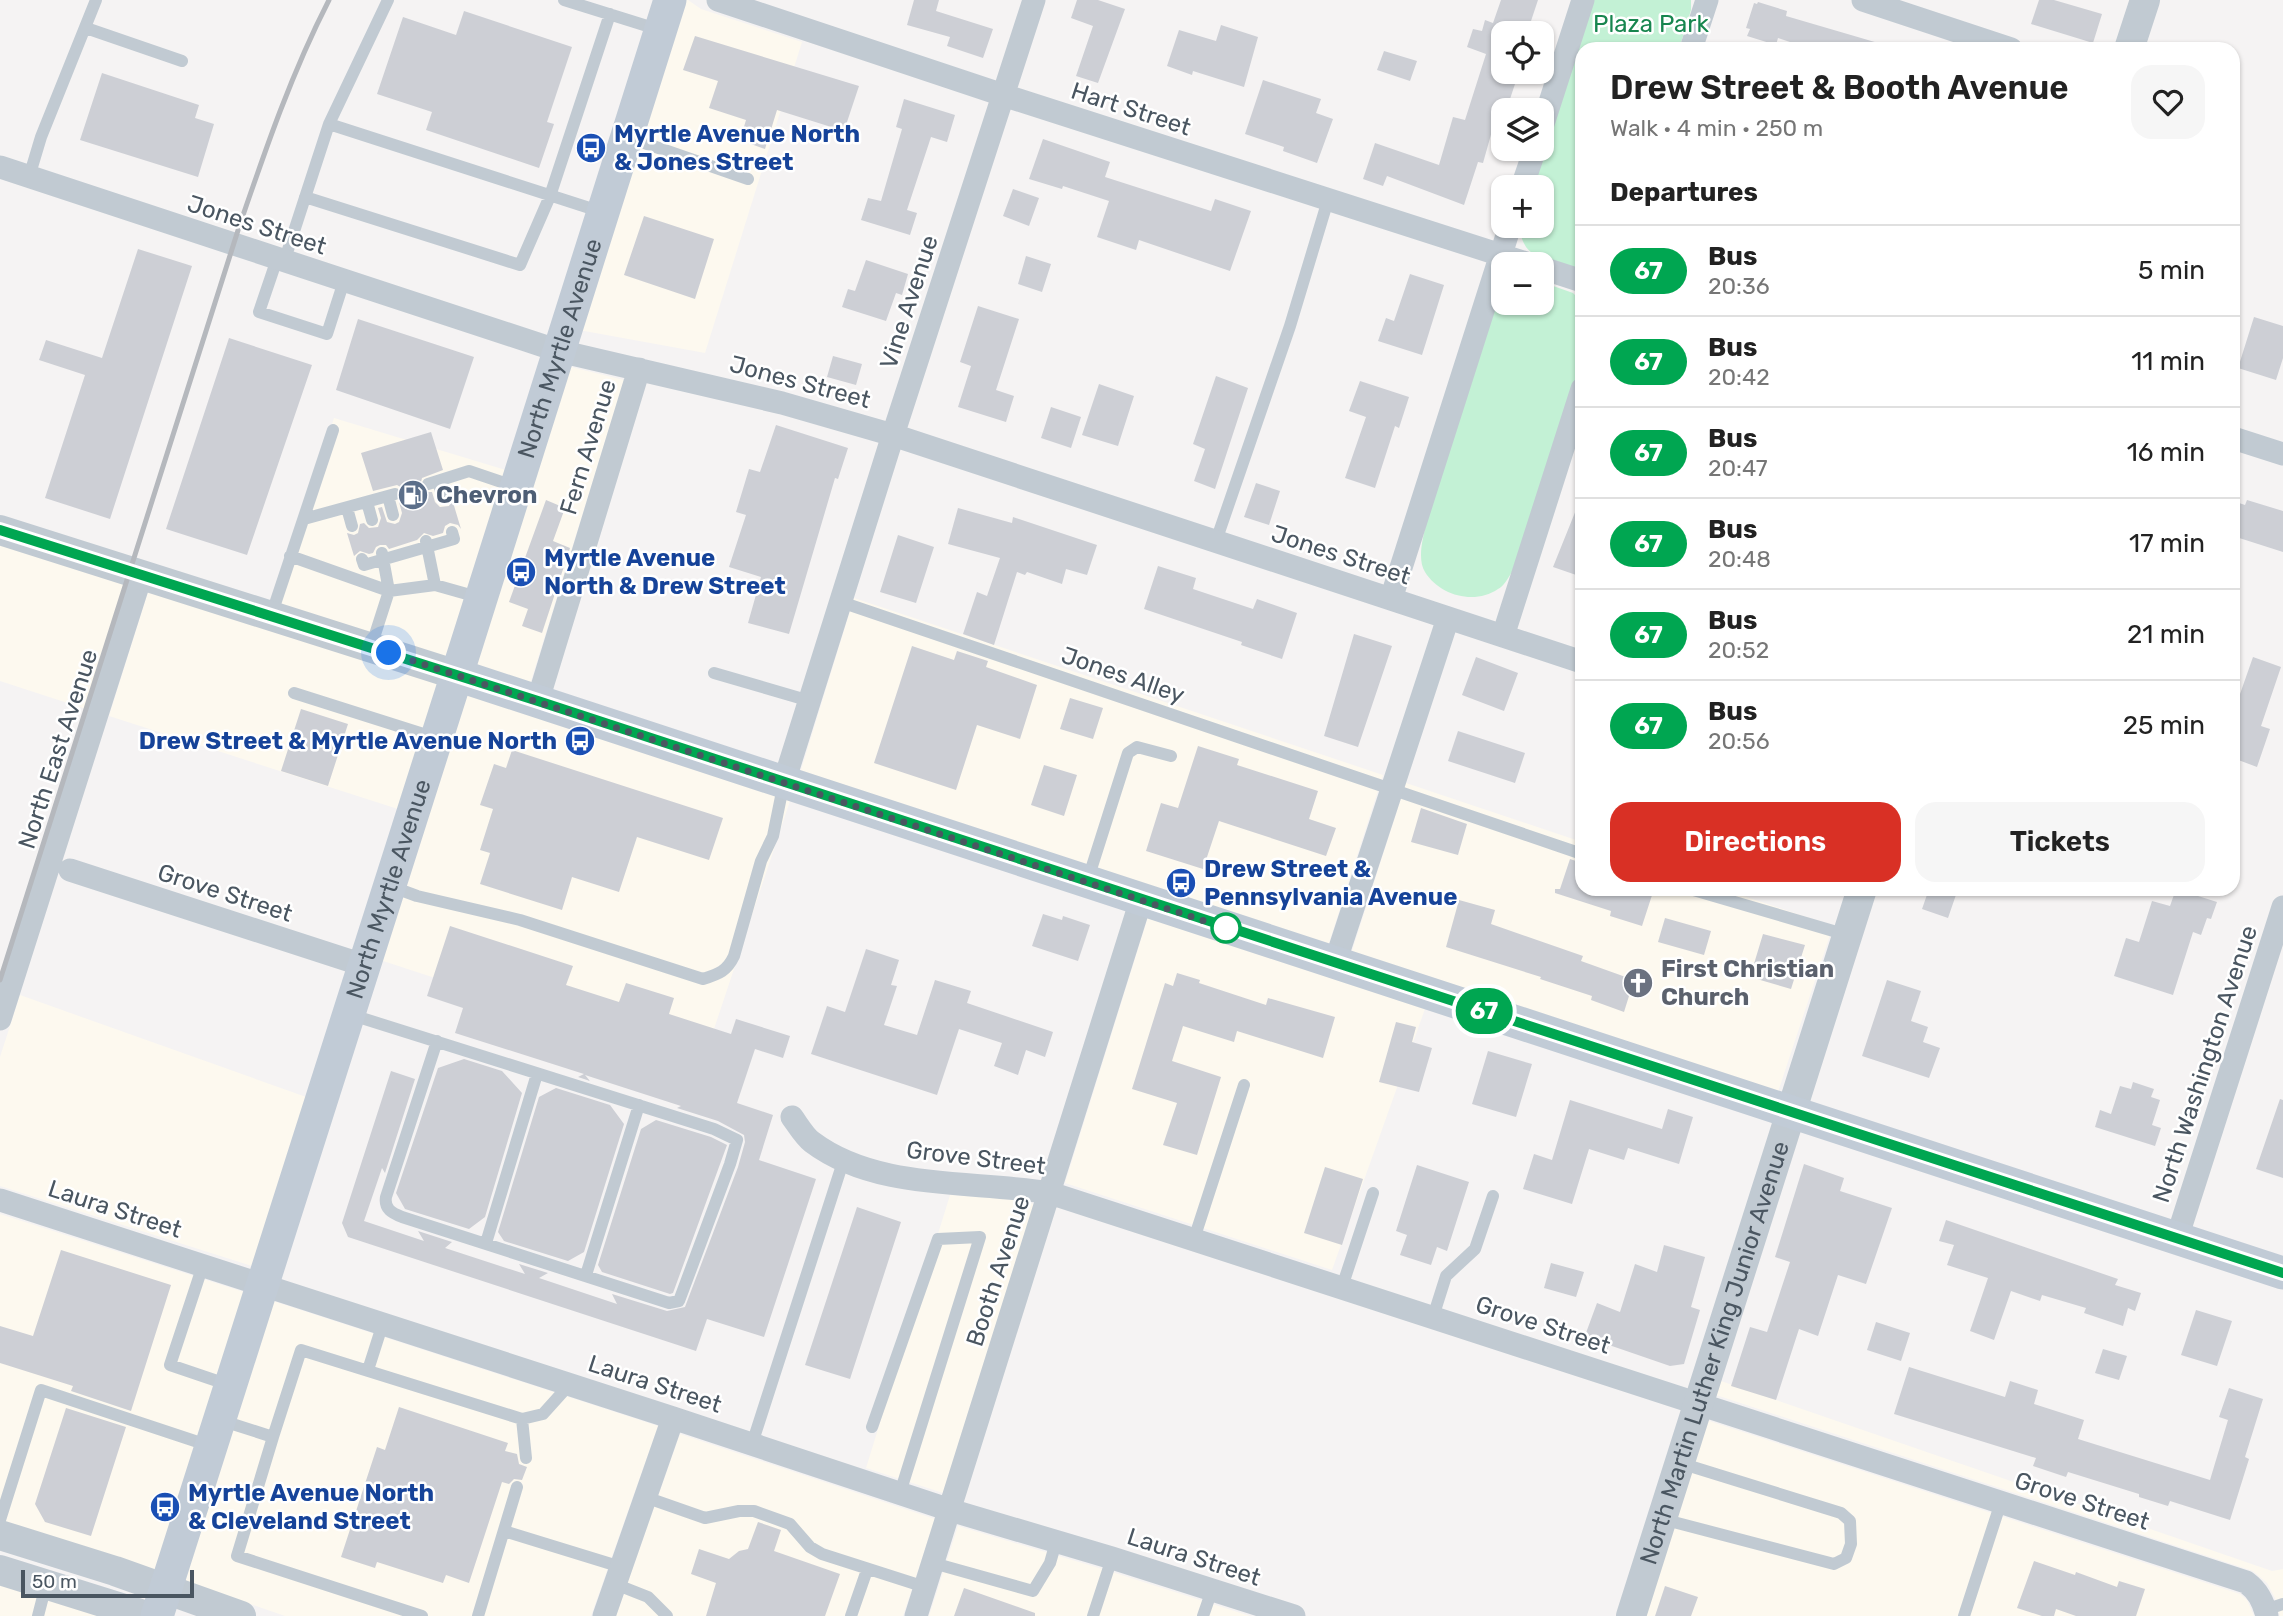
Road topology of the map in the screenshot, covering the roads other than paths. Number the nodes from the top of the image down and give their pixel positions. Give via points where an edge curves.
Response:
1 (96, 0) edge
2 (388, 0) edge
3 (564, 0) edge
4 (718, 0) edge
5 (1034, 0) edge
6 (1583, 0) edge
7 (1707, 0) edge
8 (1863, 0) edge
9 (2145, 0) edge
10 (610, 14) junction
11 (665, 15) edge
12 (86, 28) junction
13 (1693, 42) edge
14 (1990, 42) edge
15 (2131, 42) edge
16 (182, 61) dead end
17 (1003, 95) junction
18 (1551, 98) edge
19 (330, 124) junction
20 (626, 137) junction
21 (0, 167) edge
22 (29, 177) junction
23 (748, 179) dead end
24 (550, 196) junction
25 (305, 197) junction
26 (1328, 200) junction
27 (603, 212) junction
28 (1491, 252) edge
29 (281, 260) junction
30 (1554, 272) edge
31 (1575, 279) edge
32 (344, 281) junction
33 (1491, 283) edge
34 (559, 351) junction
35 (639, 369) junction
36 (1575, 411) edge
37 (333, 430) dead end
38 (893, 435) junction
39 (2240, 440) edge
40 (2283, 454) edge
41 (516, 487) junction
42 (443, 499) dead end
43 (367, 502) junction
44 (347, 508) junction
45 (393, 515) dead end
46 (304, 519) junction
47 (372, 520) dead end
48 (352, 526) dead end
49 (0, 530) edge
50 (452, 532) dead end
51 (1216, 541) junction
52 (426, 543) junction
53 (290, 556) junction
54 (383, 556) junction
55 (362, 559) dead end
56 (141, 576) junction
57 (435, 585) junction
58 (389, 591) junction
59 (481, 598) junction
60 (1391, 599) junction
61 (841, 602) junction
62 (271, 617) junction
63 (1448, 618) junction
64 (1503, 636) junction
65 (371, 648) junction
66 (1575, 660) edge
67 (714, 673) dead end
68 (457, 675) junction
69 (293, 693) dead end
70 (538, 701) junction
71 (810, 701) junction
72 (437, 738) junction
73 (1171, 756) dead end
74 (784, 782) junction
75 (1392, 788) junction
76 (1575, 852) edge
77 (70, 870) dead end
78 (1087, 882) junction
79 (389, 886) junction
80 (1714, 896) edge
81 (1859, 896) edge
82 (1141, 900) junction
83 (2283, 906) edge
84 (1847, 935) junction
85 (1335, 963) junction
86 (363, 965) junction
87 (348, 1014) junction
88 (0, 1018) edge
89 (444, 1043) junction
90 (537, 1074) junction
91 (1244, 1085) dead end
92 (639, 1105) junction
93 (1791, 1111) junction
94 (792, 1117) dead end
95 (844, 1162) junction
96 (1050, 1193) junction
97 (1373, 1193) dead end
98 (1493, 1196) dead end
99 (0, 1200) edge
100 (2177, 1238) junction
101 (1194, 1239) junction
102 (486, 1243) junction
103 (203, 1265) junction
104 (2283, 1273) edge
105 (586, 1275) junction
106 (263, 1284) junction
107 (1342, 1287) junction
108 (1433, 1317) junction
109 (383, 1323) junction
110 (368, 1370) junction
111 (570, 1384) junction
112 (230, 1385) junction
113 (1698, 1403) junction
114 (673, 1418) junction
115 (522, 1419) junction
116 (872, 1427) dead end
117 (215, 1433) junction
118 (273, 1437) junction
119 (752, 1444) junction
120 (526, 1458) dead end
121 (1679, 1463) junction
122 (517, 1487) dead end
123 (900, 1493) junction
124 (645, 1497) junction
125 (2001, 1502) junction
126 (950, 1510) junction
127 (1662, 1519) junction
128 (0, 1520) edge
129 (504, 1531) junction
130 (0, 1535) edge
131 (1056, 1542) junction
132 (1112, 1558) junction
133 (933, 1563) junction
134 (0, 1570) edge
135 (867, 1570) junction
136 (618, 1576) junction
137 (46, 1584) junction
138 (925, 1587) junction
139 (1212, 1590) junction
140 (156, 1607) edge
141 (2272, 1610) edge
142 (38, 1616) edge
143 (241, 1616) edge
144 (422, 1616) edge
145 (478, 1616) edge
146 (604, 1616) edge
147 (667, 1616) edge
148 (851, 1616) edge
149 (916, 1616) edge
150 (1093, 1616) edge
151 (1203, 1616) edge
152 (1294, 1616) edge
153 (1631, 1616) edge
154 (1964, 1616) edge

1 - 12 lane
2 - 19 lane
3 - 10 lane
4 - 17 street, Hart Street
5 - 17 street, Vine Avenue
6 - 18 street
7 - 13 street
8 - 14 street
9 - 15 street
10 - 11 lane
10 - 24 lane
11 - 20 main road, North Myrtle Avenue
12 - 16 lane
12 - 22 lane
17 - 26 street, Hart Street
17 - 38 street, Vine Avenue
19 - 24 lane
19 - 25 lane
20 - 23 lane
20 - 27 main road, North Myrtle Avenue
21 - 22 street, Jones Street
22 - 29 street, Jones Street
24 - 25 lane via 520,265
24 - 27 lane
25 - 29 lane
26 - 28 street, Hart Street
26 - 51 lane
27 - 34 main road, North Myrtle Avenue
29 - 32 street, Jones Street
29 - 32 lane via 259,312 327,334
30 - 31 street
32 - 34 street, Jones Street
33 - 60 street
34 - 35 street, Jones Street
34 - 41 main road, North Myrtle Avenue
35 - 38 street, Jones Street
35 - 70 street, Fern Avenue
36 - 64 street
37 - 46 lane
38 - 51 street, Jones Street
38 - 61 street, Vine Avenue
39 - 40 street
41 - 42 lane via 469,471 433,482
41 - 59 main road, North Myrtle Avenue
43 - 44 lane
43 - 45 lane via 391,495
43 - 47 lane
44 - 46 lane
44 - 48 lane
46 - 53 lane
49 - 56 street
50 - 52 lane via 454,539
51 - 60 street, Jones Street
52 - 54 lane
52 - 57 lane
53 - 58 lane
53 - 62 lane
54 - 55 lane via 364,565
54 - 58 lane
56 - 62 street
56 - 88 street, North East Avenue
57 - 58 lane
57 - 59 lane
58 - 65 lane
59 - 68 main road, North Myrtle Avenue
60 - 63 street, Jones Street
61 - 71 street, Vine Avenue
61 - 75 lane, Jones Alley
62 - 65 street
63 - 64 street, Jones Street
63 - 75 street
64 - 66 street, Jones Street
65 - 68 street
67 - 71 lane
68 - 70 main road
68 - 72 main road, North Myrtle Avenue
69 - 72 lane
70 - 74 main road
71 - 74 street, Vine Avenue
72 - 79 main road, North Myrtle Avenue
73 - 78 lane via 1138,747 1128,753
74 - 78 main road
74 - 79 lane via 773,836 761,861 734,956 720,974 703,979 520,920
75 - 76 lane, Jones Alley
75 - 85 street
77 - 86 street, Grove Street
78 - 82 main road
79 - 86 main road, North Myrtle Avenue
80 - 84 lane
81 - 84 street, North Martin Luther King Junior Avenue
82 - 85 main road
82 - 96 street, Booth Avenue
83 - 100 street, North Washington Avenue
84 - 93 street, North Martin Luther King Junior Avenue
85 - 93 main road
86 - 87 main road, North Myrtle Avenue
87 - 89 lane
87 - 106 main road, North Myrtle Avenue
89 - 90 lane
89 - 102 lane via 431,1061 385,1203 402,1217
90 - 92 lane
90 - 102 lane
91 - 101 lane
92 - 105 lane
92 - 105 lane via 737,1140 730,1164 679,1301 669,1303
93 - 100 main road
93 - 113 street, North Martin Luther King Junior Avenue
94 - 95 street, Grove Street via 809,1140
95 - 96 street, Grove Street via 912,1180
95 - 119 lane
96 - 101 street, Grove Street
96 - 126 street, Booth Avenue
97 - 107 lane
98 - 108 lane via 1475,1249 1446,1276
99 - 103 street, Laura Street
100 - 104 main road
101 - 107 street, Grove Street
102 - 105 lane
103 - 106 street, Laura Street
103 - 112 lane via 170,1365
106 - 109 street, Laura Street
106 - 112 main road, North Myrtle Avenue
107 - 108 street, Grove Street
108 - 113 street, Grove Street
109 - 110 lane
109 - 111 street, Laura Street
110 - 115 lane
110 - 118 lane via 301,1350
111 - 114 street, Laura Street
111 - 115 lane via 543,1414
112 - 117 main road, North Myrtle Avenue
113 - 121 street, North Martin Luther King Junior Avenue
113 - 125 street, Grove Street
114 - 119 street, Laura Street
114 - 124 street
115 - 120 lane
116 - 123 lane via 938,1240 980,1237
117 - 118 lane
117 - 128 lane via 41,1390
117 - 140 main road, North Myrtle Avenue
118 - 144 lane via 237,1556
119 - 123 street, Laura Street
121 - 127 street, North Martin Luther King Junior Avenue
121 - 127 lane via 1840,1513 1850,1521 1851,1544 1846,1558 1834,1564
122 - 129 lane
123 - 126 street, Laura Street
124 - 135 lane via 705,1518 754,1511 790,1524 815,1550
124 - 136 street
125 - 141 street, Grove Street via 2246,1582
125 - 154 lane
126 - 131 street, Laura Street
126 - 133 street, Booth Avenue
127 - 153 street, North Martin Luther King Junior Avenue
129 - 136 lane
129 - 145 lane
130 - 140 street
131 - 132 street, Laura Street
131 - 133 lane via 1050,1563 1032,1591
132 - 139 street, Laura Street
132 - 150 lane
133 - 138 street, Booth Avenue
134 - 137 street
135 - 138 lane
135 - 148 lane
136 - 146 street
136 - 147 lane
137 - 140 street
137 - 142 lane
138 - 149 street, Booth Avenue
139 - 151 lane
139 - 152 street, Laura Street
140 - 143 street

